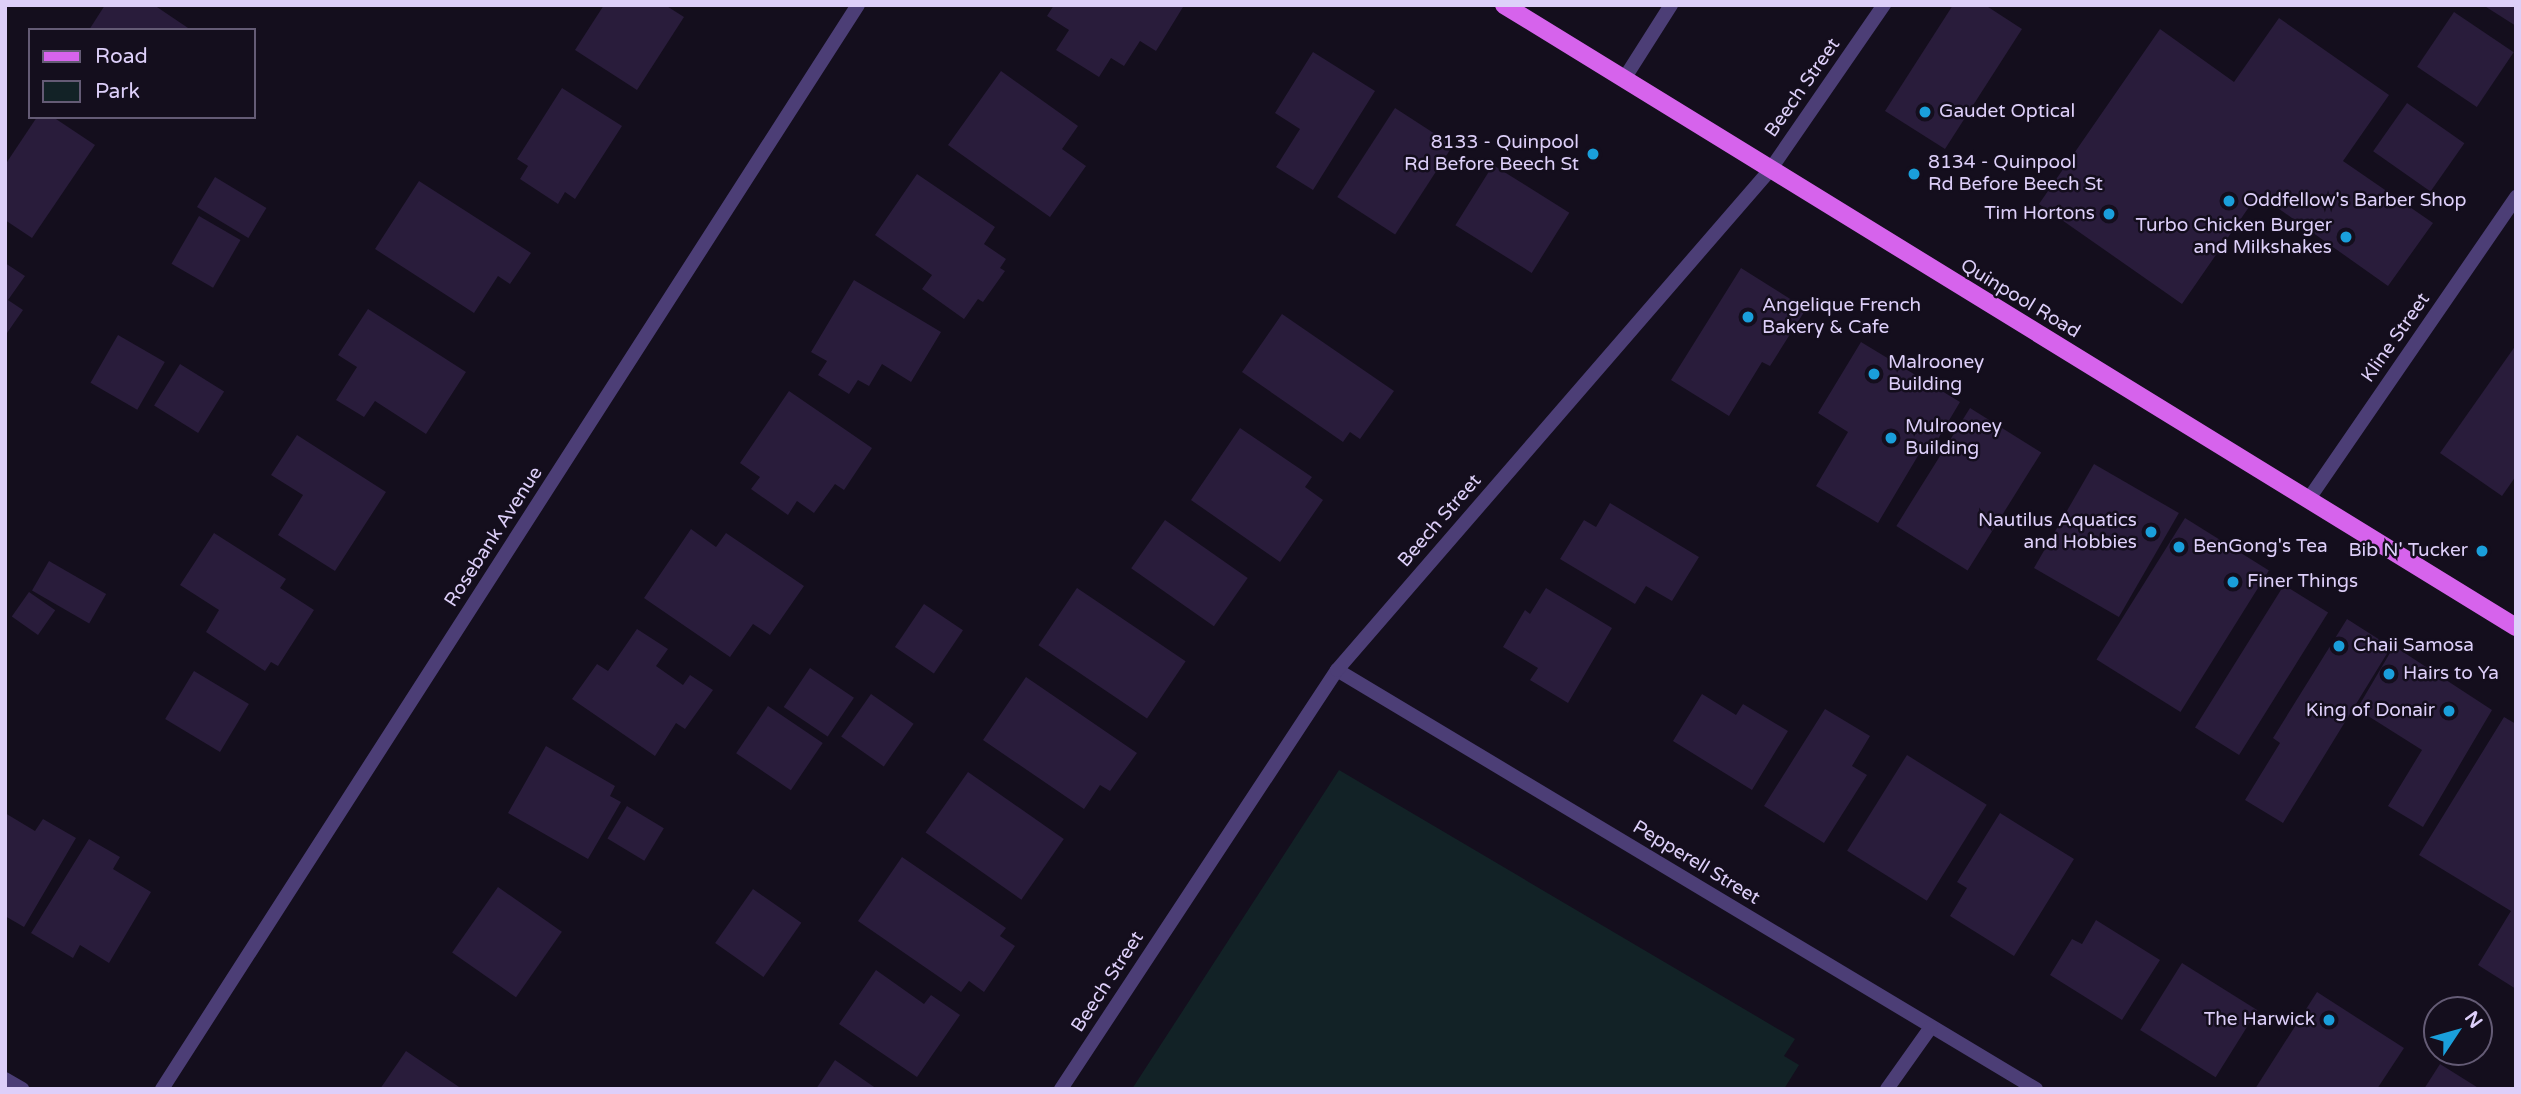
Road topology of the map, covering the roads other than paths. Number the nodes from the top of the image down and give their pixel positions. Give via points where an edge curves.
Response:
1 (858, 5) edge
2 (1504, 5) edge
3 (1671, 5) edge
4 (1884, 5) edge
5 (1624, 79) junction
6 (1770, 170) junction
7 (2516, 197) edge
8 (2308, 500) junction
9 (2516, 628) edge
10 (1337, 670) junction
11 (1931, 1027) junction
12 (5, 1079) edge
13 (22, 1089) edge
14 (162, 1089) edge
15 (1061, 1089) edge
16 (1887, 1089) edge
17 (2036, 1089) edge

1 - 14 street, Rosebank Avenue
2 - 5 main road, Quinpool Road
3 - 5 street
4 - 6 street, Beech Street
5 - 6 main road, Quinpool Road
6 - 8 main road, Quinpool Road
6 - 10 street, Beech Street
7 - 8 street, Kline Street
8 - 9 main road, Quinpool Road
10 - 11 street, Pepperell Street
10 - 15 street, Beech Street
11 - 16 street
11 - 17 street, Pepperell Street
12 - 13 street

